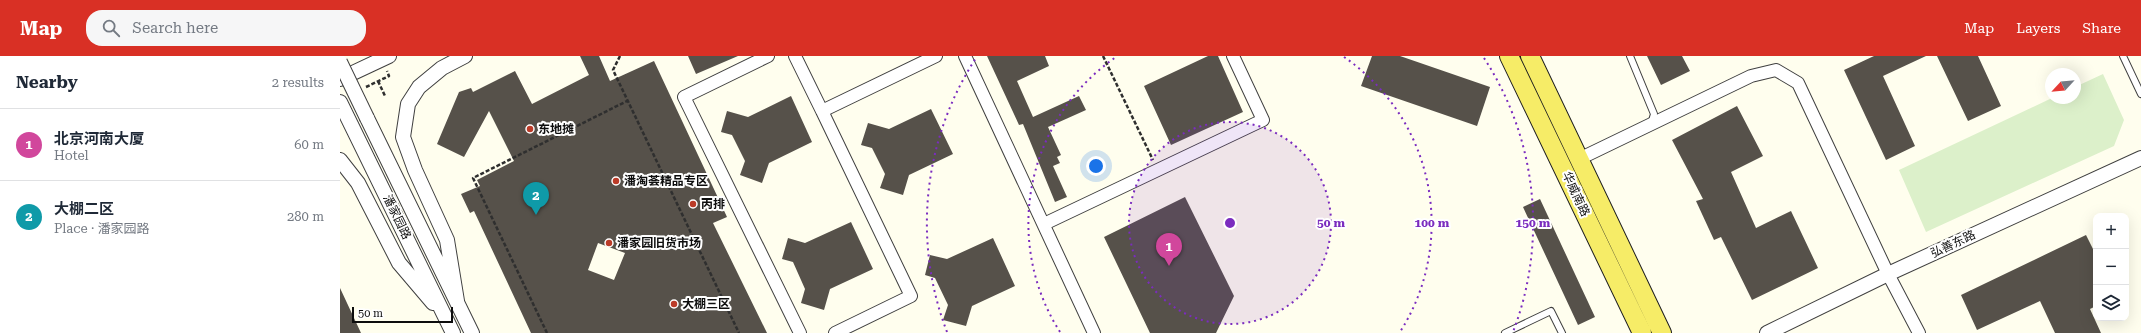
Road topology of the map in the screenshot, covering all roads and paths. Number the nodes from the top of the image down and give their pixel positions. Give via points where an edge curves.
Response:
1 (465, 56) edge
2 (620, 56) edge
3 (768, 56) edge
4 (795, 56) edge
5 (936, 56) edge
6 (965, 56) edge
7 (1103, 56) edge
8 (1233, 56) edge
9 (1509, 56) edge
10 (1530, 56) edge
11 (1630, 56) edge
12 (2123, 56) edge
13 (340, 62) edge
14 (387, 62) edge
15 (340, 79) edge
16 (378, 81) junction
17 (364, 88) dead end
18 (2141, 94) edge
19 (385, 96) dead end
20 (627, 101) junction
21 (340, 102) edge
22 (822, 111) junction
23 (1651, 124) junction
24 (2141, 158) edge
25 (1579, 159) junction
26 (340, 160) edge
27 (1158, 170) junction
28 (1044, 224) junction
29 (1888, 274) junction
30 (457, 301) junction
31 (450, 327) edge
32 (472, 333) edge
33 (547, 333) edge
34 (739, 333) edge
35 (800, 333) edge
36 (835, 333) edge
37 (1094, 333) edge
38 (1505, 333) edge
39 (1562, 333) edge
40 (1642, 333) edge
41 (1662, 333) edge
42 (1767, 333) edge
43 (1919, 333) edge

1 - 30 street via 442,68 419,87 408,104 403,137 447,240
2 - 20 path via 613,70
3 - 35 street via 684,97
4 - 22 street
5 - 22 street
6 - 28 street
7 - 27 path
8 - 27 street via 1263,120
9 - 40 main road, 华威南路
10 - 25 main road, 华威南路
11 - 23 lane via 1654,114
12 - 18 lane
13 - 30 street, 潘家园路, bridge
14 - 15 street
14 - 16 path via 389,76
16 - 17 path
16 - 19 path
20 - 33 path via 473,178
20 - 34 path
21 - 31 street, 潘家园路
22 - 36 street via 911,296
23 - 25 street
23 - 29 street via 1751,76 1776,70 1798,83
24 - 29 street, 弘善东路
25 - 41 main road, 华威南路
26 - 31 street via 358,183 399,262
27 - 28 street
28 - 37 street
29 - 42 street, 弘善东路
29 - 43 street
30 - 32 street, 潘家园路
38 - 39 lane via 1551,311

